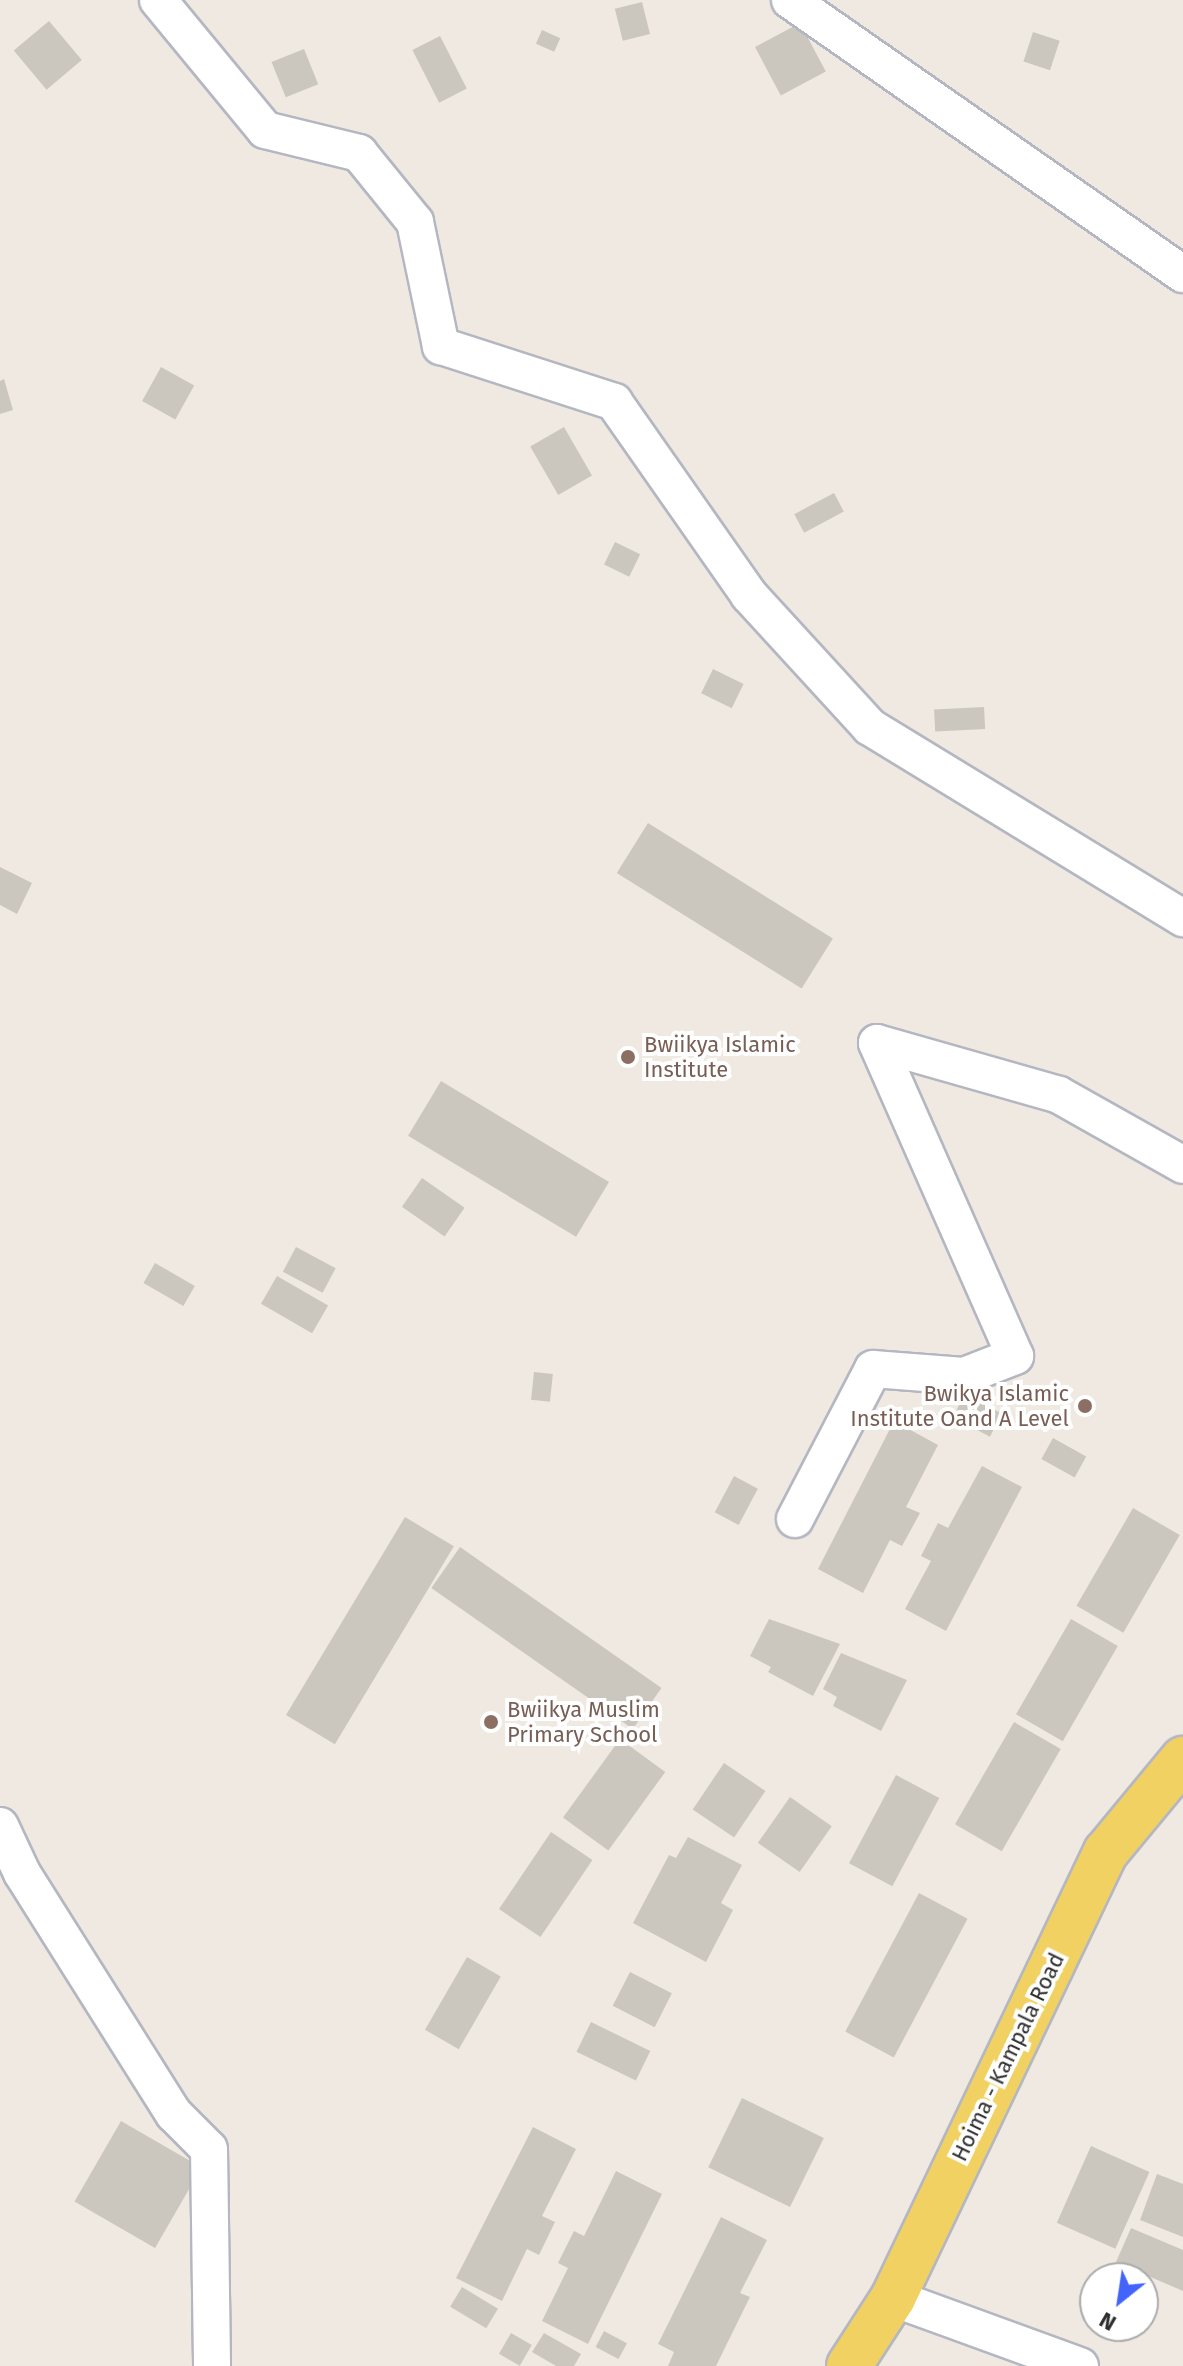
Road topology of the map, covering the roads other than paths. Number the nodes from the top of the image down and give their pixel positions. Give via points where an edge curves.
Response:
1 (158, 0) edge
2 (790, 0) edge
3 (1183, 274) edge
4 (1183, 918) edge
5 (1183, 1165) edge
6 (795, 1519) dead end
7 (1183, 1759) edge
8 (0, 1826) edge
9 (893, 2298) junction
10 (212, 2366) edge
11 (849, 2366) edge
12 (1080, 2366) edge

1 - 4 street via 265,130 359,153 415,222 441,346 614,402 749,595 870,727
2 - 3 street
5 - 6 street via 1059,1095 877,1043 1015,1356 964,1376 873,1369
7 - 9 main road, Hoima - Kampala Road via 1106,1852
8 - 10 street via 22,1873 174,2114 209,2149
9 - 11 main road, Hoima - Kampala Road
9 - 12 street

